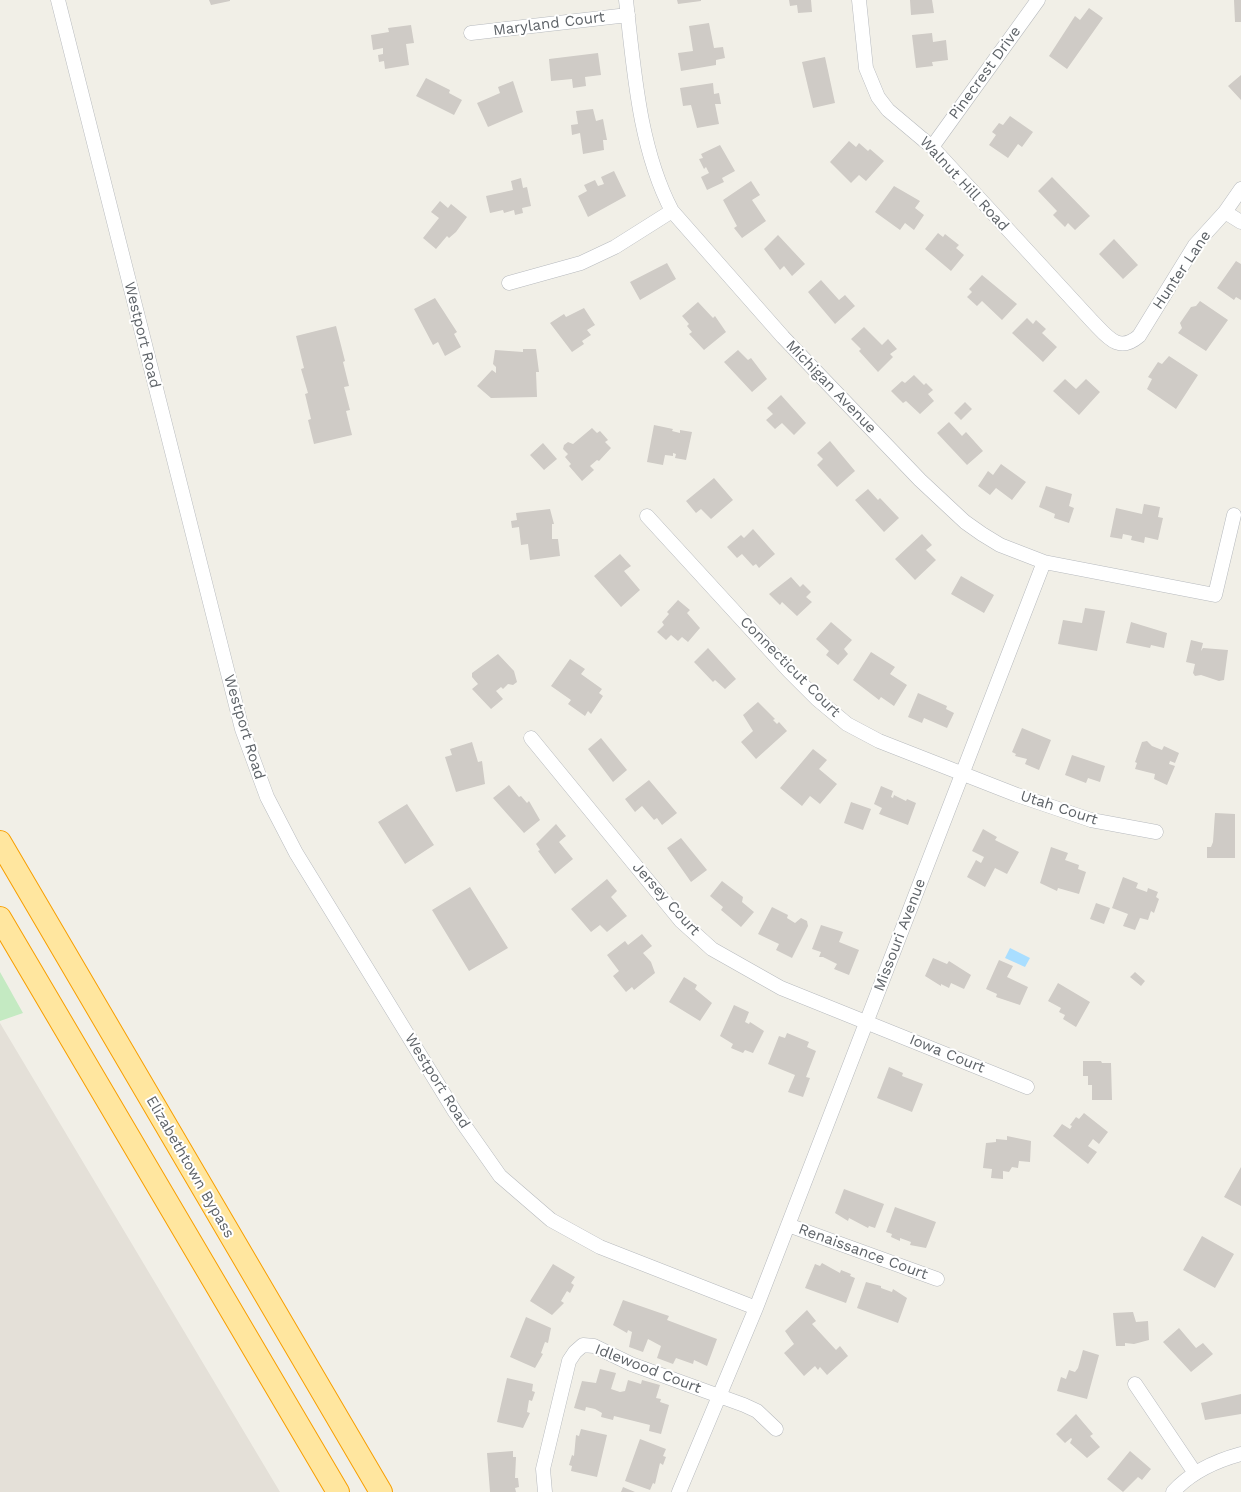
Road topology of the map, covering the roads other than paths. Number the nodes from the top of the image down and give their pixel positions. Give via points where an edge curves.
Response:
1 (58, 0) edge
2 (626, 0) edge
3 (859, 0) edge
4 (1038, 0) edge
5 (628, 15) junction
6 (471, 33) dead end
7 (932, 147) junction
8 (1241, 189) edge
9 (672, 211) junction
10 (1225, 212) junction
11 (1241, 222) edge
12 (509, 282) dead end
13 (1119, 344) joint
14 (1234, 515) dead end
15 (647, 516) dead end
16 (1044, 562) junction
17 (531, 738) dead end
18 (964, 774) junction
19 (1156, 832) dead end
20 (0, 842) edge
21 (0, 918) edge
22 (867, 1022) junction
23 (1027, 1086) dead end
24 (788, 1225) junction
25 (937, 1279) dead end
26 (756, 1308) junction
27 (1135, 1384) dead end
28 (718, 1395) junction
29 (776, 1430) dead end
30 (1241, 1454) edge
31 (1195, 1473) junction
32 (338, 1492) edge
33 (381, 1492) edge
34 (545, 1492) edge
35 (679, 1492) edge
36 (1173, 1492) edge

1 - 26 street, Westport Road via 242,729 267,797 296,853 455,1112 500,1176 550,1220 600,1247
2 - 5 street, Michigan Avenue
3 - 7 street, Walnut Hill Road via 863,52 870,83 888,110
4 - 7 street, Pinecrest Drive
5 - 6 street, Maryland Court
5 - 9 street, Michigan Avenue via 650,157
7 - 13 street, Walnut Hill Road via 1108,338
8 - 10 street, Hunter Lane
9 - 12 street via 615,247 581,263
9 - 16 street, Michigan Avenue via 783,337 948,507 1000,546
10 - 11 street
10 - 13 street, Hunter Lane via 1195,245 1139,336 1130,344
14 - 16 street, Michigan Avenue via 1215,595
15 - 18 street, Connecticut Court via 832,712 879,741
16 - 18 street, Missouri Avenue
17 - 22 street, Jersey Court via 681,921 712,949 781,988
18 - 19 street, Utah Court via 1071,814
18 - 22 street, Missouri Avenue
20 - 33 highway, Elizabethtown Bypass
21 - 32 highway
22 - 23 street, Iowa Court
22 - 24 street, Missouri Avenue
24 - 25 street, Renaissance Court
24 - 26 street, Missouri Avenue
26 - 28 street, Idlewood Court
27 - 31 street
28 - 29 street via 757,1412
28 - 34 street, Idlewood Court via 631,1364 594,1346 582,1345 569,1361 543,1469
28 - 35 street, Idlewood Court
30 - 31 street
31 - 36 street

